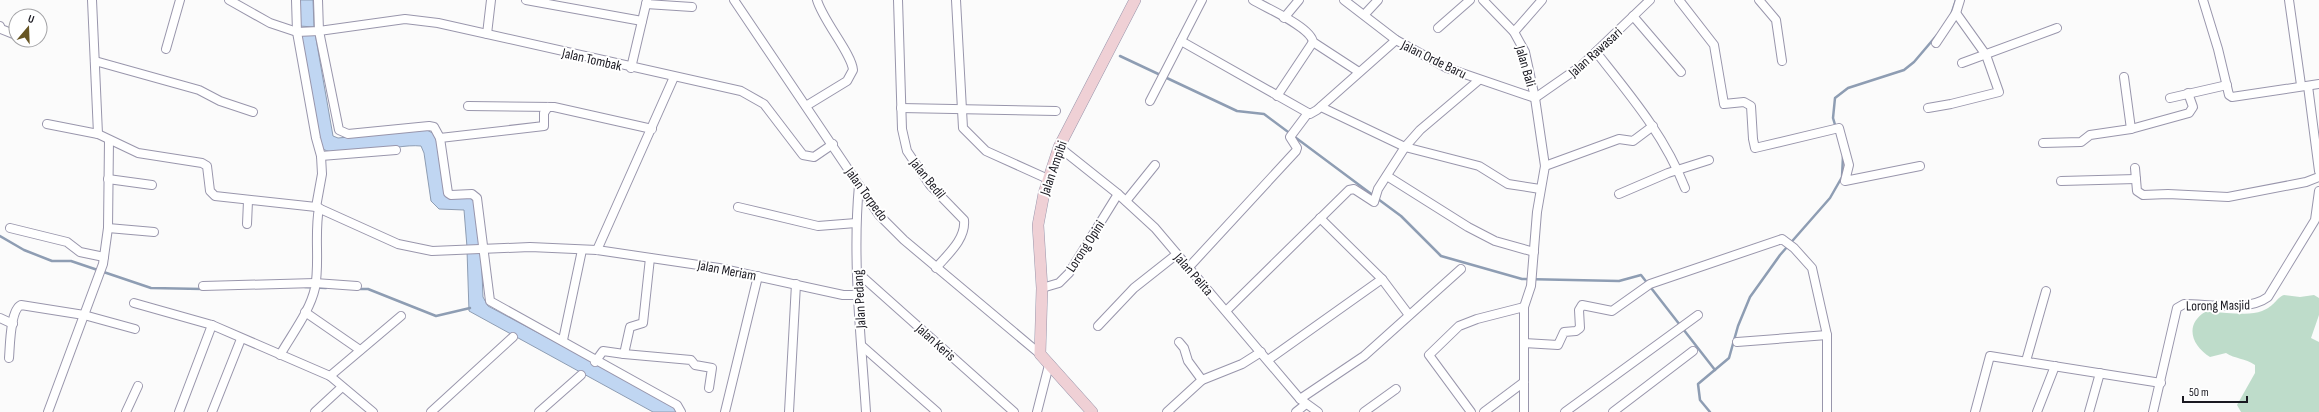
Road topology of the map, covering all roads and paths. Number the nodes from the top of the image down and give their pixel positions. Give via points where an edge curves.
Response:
1 (92, 0) edge
2 (180, 0) edge
3 (296, 0) edge
4 (318, 0) edge
5 (492, 0) edge
6 (526, 0) edge
7 (734, 0) edge
8 (817, 0) edge
9 (898, 0) edge
10 (956, 0) edge
11 (1136, 0) edge
12 (1202, 0) edge
13 (1253, 0) edge
14 (1299, 0) edge
15 (1344, 0) edge
16 (1378, 0) edge
17 (1470, 0) edge
18 (1483, 0) edge
19 (1542, 0) edge
20 (1650, 0) edge
21 (1679, 0) edge
22 (1759, 0) edge
23 (1960, 0) edge
24 (2203, 0) edge
25 (2289, 0) edge
26 (233, 1) edge
27 (646, 2) edge
28 (692, 7) dead end
29 (1956, 13) junction
30 (1365, 14) junction
31 (1633, 16) junction
32 (1284, 18) junction
33 (642, 21) junction
34 (0, 26) edge
35 (1438, 28) dead end
36 (2057, 28) dead end
37 (0, 29) edge
38 (318, 31) junction
39 (299, 32) junction
40 (1514, 32) junction
41 (487, 34) junction
42 (1396, 40) junction
43 (1181, 41) junction
44 (1313, 42) junction
45 (1936, 43) dead end
46 (166, 49) dead end
47 (1596, 52) junction
48 (1986, 54) junction
49 (95, 61) junction
50 (1782, 61) dead end
51 (1962, 62) dead end
52 (631, 68) junction
53 (1360, 72) junction
54 (1681, 72) dead end
55 (674, 77) junction
56 (2124, 77) dead end
57 (1479, 80) junction
58 (2319, 84) edge
59 (2227, 85) junction
60 (2304, 86) junction
61 (2188, 93) junction
62 (1278, 96) junction
63 (1535, 98) junction
64 (2170, 98) dead end
65 (1150, 101) dead end
66 (468, 106) dead end
67 (806, 106) junction
68 (548, 107) junction
69 (1321, 107) junction
70 (901, 108) junction
71 (1928, 108) dead end
72 (961, 109) junction
73 (1056, 111) dead end
74 (254, 112) dead end
75 (1308, 113) junction
76 (47, 124) dead end
77 (1654, 126) junction
78 (652, 129) junction
79 (2131, 129) junction
80 (98, 134) junction
81 (440, 138) junction
82 (109, 140) junction
83 (2043, 143) dead end
84 (833, 144) junction
85 (1059, 147) junction
86 (1405, 147) junction
87 (396, 150) dead end
88 (321, 156) junction
89 (1709, 160) dead end
90 (1155, 165) dead end
91 (1545, 166) junction
92 (1920, 166) dead end
93 (2135, 168) dead end
94 (1678, 169) junction
95 (2319, 171) edge
96 (1387, 176) junction
97 (2319, 177) edge
98 (108, 179) junction
99 (1048, 179) junction
100 (2136, 179) junction
101 (2060, 181) dead end
102 (152, 184) dead end
103 (859, 185) junction
104 (1685, 188) dead end
105 (1540, 189) junction
106 (2319, 191) edge
107 (1118, 194) junction
108 (1619, 194) dead end
109 (248, 201) junction
110 (1126, 201) junction
111 (317, 208) junction
112 (738, 208) dead end
113 (1320, 218) junction
114 (856, 223) junction
115 (247, 224) dead end
116 (10, 228) dead end
117 (108, 228) junction
118 (154, 232) dead end
119 (483, 248) junction
120 (582, 250) junction
121 (597, 250) junction
122 (1534, 252) junction
123 (1177, 254) junction
124 (650, 258) junction
125 (103, 260) junction
126 (1190, 267) junction
127 (936, 268) junction
128 (1461, 269) dead end
129 (857, 272) junction
130 (758, 276) junction
131 (1382, 279) junction
132 (796, 284) junction
133 (203, 286) dead end
134 (357, 286) dead end
135 (315, 287) junction
136 (1042, 288) junction
137 (2046, 291) dead end
138 (857, 294) junction
139 (134, 303) dead end
140 (1524, 307) junction
141 (305, 312) junction
142 (1226, 312) junction
143 (84, 314) junction
144 (1409, 315) junction
145 (1698, 315) dead end
146 (401, 316) dead end
147 (0, 318) edge
148 (13, 324) junction
149 (212, 326) junction
150 (1098, 326) dead end
151 (135, 329) dead end
152 (1828, 335) junction
153 (513, 337) dead end
154 (241, 339) junction
155 (563, 340) junction
156 (1178, 342) dead end
157 (1524, 342) junction
158 (1737, 342) dead end
159 (862, 346) junction
160 (360, 350) junction
161 (1692, 350) dead end
162 (1261, 352) junction
163 (624, 354) junction
164 (1040, 354) junction
165 (280, 355) junction
166 (10, 358) dead end
167 (1268, 360) junction
168 (2026, 361) junction
169 (595, 362) junction
170 (1049, 366) junction
171 (2055, 366) junction
172 (2100, 373) junction
173 (581, 375) dead end
174 (330, 376) junction
175 (1202, 380) junction
176 (1524, 382) junction
177 (2160, 383) junction
178 (138, 386) dead end
179 (342, 387) junction
180 (710, 388) dead end
181 (1396, 389) dead end
182 (1303, 402) junction
183 (48, 412) edge
184 (126, 412) edge
185 (179, 412) edge
186 (212, 412) edge
187 (315, 412) edge
188 (373, 412) edge
189 (431, 412) edge
190 (539, 412) edge
191 (681, 412) edge
192 (724, 412) edge
193 (789, 412) edge
194 (866, 412) edge
195 (938, 412) edge
196 (1014, 412) edge
197 (1036, 412) edge
198 (1092, 412) edge
199 (1167, 412) edge
200 (1296, 412) edge
201 (1318, 412) edge
202 (1364, 412) edge
203 (1471, 412) edge
204 (1484, 412) edge
205 (1524, 412) edge
206 (1565, 412) edge
207 (1613, 412) edge
208 (1827, 412) edge
209 (1975, 412) edge
210 (2037, 412) edge
211 (2089, 412) edge
212 (2153, 412) edge

1 - 49 street
2 - 46 street
3 - 39 street
4 - 38 street
5 - 41 street
6 - 33 street
7 - 67 street, Jalan Torpedo
8 - 67 street via 828,26 850,59 853,70 847,81
9 - 70 street, Jalan Bedil
10 - 72 street
11 - 85 street, Jalan Ampibi
12 - 43 street
13 - 32 street
14 - 32 street
15 - 30 street, Jalan Orde Baru
16 - 30 street
17 - 35 street
18 - 40 street, Jalan Bali
19 - 40 street
20 - 31 street, Jalan Rawasari
21 - 92 street via 1714,45 1724,104 1746,103 1751,106 1754,147 1838,128 1849,166 1846,181
22 - 50 street via 1776,20
23 - 29 street
24 - 59 street
25 - 60 street
26 - 39 street via 270,23
27 - 28 street
27 - 33 street
29 - 45 street
29 - 48 street
30 - 42 street, Jalan Orde Baru
31 - 47 street, Jalan Rawasari
31 - 54 street
32 - 44 street via 1308,32
33 - 52 street
34 - 37 street
36 - 48 street
38 - 39 street, Jalan Tombak
38 - 41 street, Jalan Tombak via 405,19 438,23
38 - 81 street via 337,125 342,132 348,134 429,126 436,129
39 - 88 street
40 - 63 street, Jalan Bali via 1525,52
41 - 52 street, Jalan Tombak
42 - 53 street
42 - 57 street, Jalan Orde Baru via 1446,68
43 - 62 street
43 - 65 street
44 - 53 street
44 - 62 street
47 - 63 street, Jalan Rawasari via 1556,85
47 - 77 street
48 - 51 street
48 - 71 street via 1999,93
49 - 74 street via 199,90 214,99
49 - 80 street
52 - 55 street, Jalan Tombak
53 - 69 street
55 - 78 street
55 - 84 street, Jalan Tombak via 741,91 758,99 771,111 790,139 807,157 814,156
56 - 79 street
57 - 63 street, Jalan Orde Baru
57 - 86 street via 1420,130
58 - 60 street
59 - 60 street via 2232,97
59 - 61 street
60 - 95 street
61 - 64 street
61 - 79 street via 2193,107 2189,113
62 - 75 street
63 - 91 street, Jalan Bali
66 - 68 street
67 - 84 street, Jalan Torpedo
68 - 78 street
68 - 81 street via 544,113 544,126
69 - 75 street via 1313,113
69 - 86 street
70 - 72 street
70 - 127 street, Jalan Bedil via 904,138 913,162 930,185 964,220 965,228 961,237
72 - 73 street
72 - 99 street via 963,128 976,143 999,158
75 - 126 street via 1292,133 1296,151
76 - 80 street
77 - 91 street via 1633,141 1619,139
77 - 94 street
78 - 121 street
79 - 83 street via 2090,135 2081,142
80 - 82 street
81 - 119 street via 448,194 476,196
82 - 98 street
82 - 109 street, Jalan Meriam via 138,153 202,163 207,166 212,195
84 - 103 street, Jalan Torpedo
85 - 99 street, Jalan Ampibi
85 - 107 street, Jalan Pelita
86 - 96 street
86 - 105 street via 1478,166 1508,184
87 - 88 street
88 - 111 street via 322,174
89 - 94 street
90 - 110 street
91 - 105 street
93 - 100 street
94 - 104 street
94 - 108 street
96 - 113 street via 1371,202 1351,189
96 - 122 street via 1495,241
97 - 100 street via 2274,189 2220,197 2141,195 2137,192
98 - 102 street
98 - 117 street
99 - 136 street, Jalan Ampibi via 1038,225
100 - 101 street
103 - 114 street, Jalan Pedang
103 - 127 street, Jalan Torpedo via 879,215
105 - 122 street
106 - 177 street, Lorong Masjid via 2315,220 2268,297 2260,303 2248,306 2184,304 2177,308
107 - 110 street, Jalan Pelita
107 - 136 street, Lorong Opini via 1069,273 1059,283
109 - 111 street, Jalan Meriam via 284,202
109 - 115 street
110 - 123 street, Jalan Pelita via 1155,228
111 - 119 street, Jalan Meriam via 398,244 432,251
111 - 135 street
112 - 114 street via 818,226
113 - 131 street
113 - 142 street
114 - 129 street, Jalan Pedang
116 - 125 street via 67,242 80,252
117 - 118 street
117 - 125 street
119 - 120 street, Jalan Meriam
119 - 155 street via 490,301
120 - 121 street, Jalan Meriam
120 - 155 street
121 - 124 street, Jalan Meriam
122 - 140 street via 1531,282
123 - 126 street, Jalan Pelita
123 - 150 street via 1134,288
124 - 130 street, Jalan Meriam
124 - 163 street via 643,322 630,327
125 - 143 street
126 - 142 street, Jalan Pelita
127 - 164 street, Jalan Torpedo
128 - 144 street
129 - 138 street, Jalan Pedang
129 - 196 street, Jalan Keris
130 - 132 street, Jalan Meriam
130 - 192 street
131 - 144 street
131 - 167 street
132 - 138 street, Jalan Meriam via 843,295
132 - 193 street
133 - 135 street
134 - 135 street
135 - 141 street
136 - 164 street, Jalan Ampibi
137 - 168 street
138 - 159 street, Jalan Pedang
139 - 149 street
140 - 157 street
140 - 203 street via 1459,326 1429,355
141 - 160 street
141 - 165 street
142 - 162 street, Jalan Pelita
143 - 148 street via 22,305 17,309
143 - 151 street
143 - 183 street
144 - 182 street via 1364,356
145 - 206 street
146 - 160 street
147 - 148 street
148 - 166 street
149 - 154 street
149 - 185 street
152 - 157 street via 1812,268 1782,239 1650,284 1612,311 1582,305 1579,310 1580,328 1564,332 1558,344
152 - 158 street
152 - 208 street
153 - 189 street
154 - 165 street
154 - 186 street
155 - 169 street
156 - 175 street
157 - 176 street
159 - 194 street, Jalan Pedang
159 - 195 street
160 - 174 street
161 - 207 street
162 - 167 street, Jalan Pelita
162 - 175 street via 1242,364
163 - 169 street via 602,352
163 - 180 street via 691,360 695,365 712,368
164 - 170 street
165 - 174 street
167 - 182 street, Jalan Pelita
168 - 171 street
168 - 209 street via 1990,356
169 - 191 street via 677,405
170 - 197 street
170 - 198 street
171 - 172 street
171 - 210 street
172 - 177 street
172 - 211 street
173 - 190 street
174 - 179 street
175 - 199 street
176 - 204 street
176 - 205 street
177 - 212 street, Lorong Masjid
178 - 184 street
179 - 187 street
179 - 188 street
181 - 202 street
182 - 200 street
182 - 201 street, Jalan Pelita

